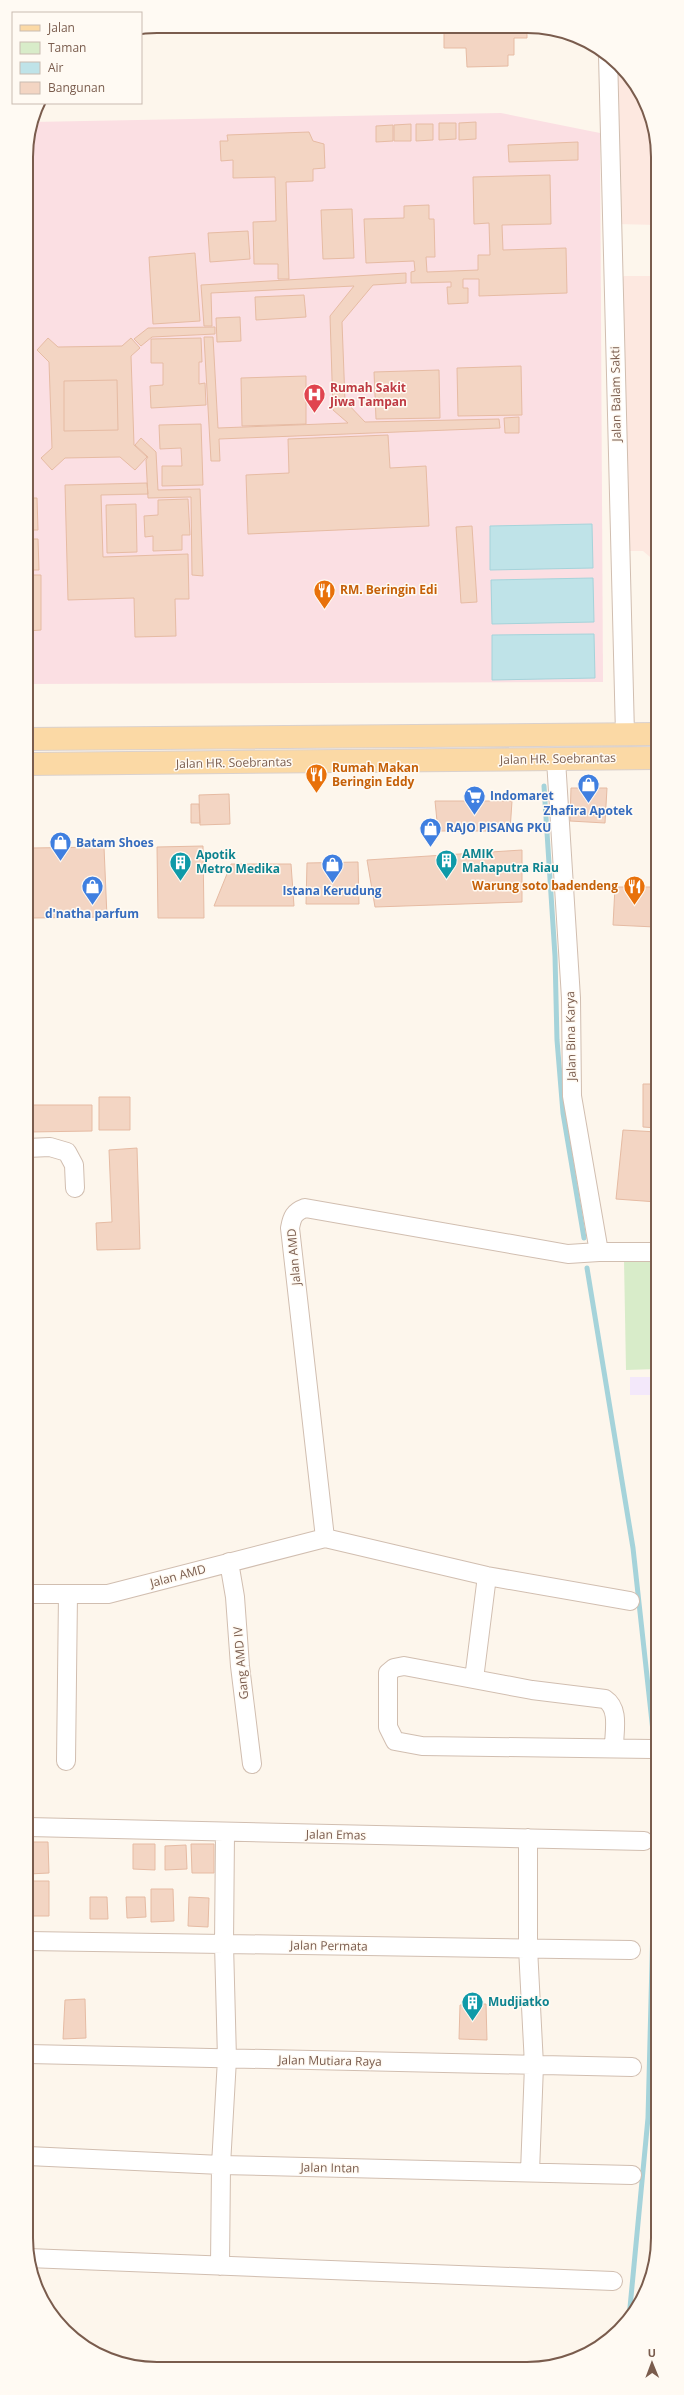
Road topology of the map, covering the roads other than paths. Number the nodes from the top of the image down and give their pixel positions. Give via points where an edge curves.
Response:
1 (608, 63) edge
2 (625, 734) junction
3 (651, 734) edge
4 (259, 736) junction
5 (33, 739) edge
6 (651, 758) edge
7 (556, 760) junction
8 (260, 762) junction
9 (33, 764) edge
10 (33, 1148) edge
11 (74, 1188) dead end
12 (600, 1252) junction
13 (651, 1252) edge
14 (325, 1538) junction
15 (229, 1562) junction
16 (487, 1576) junction
17 (33, 1594) edge
18 (68, 1594) junction
19 (630, 1601) dead end
20 (474, 1679) junction
21 (614, 1747) junction
22 (651, 1749) edge
23 (66, 1761) dead end
24 (252, 1764) dead end
25 (33, 1827) edge
26 (225, 1833) junction
27 (528, 1838) junction
28 (644, 1841) dead end
29 (33, 1941) edge
30 (224, 1944) junction
31 (528, 1948) junction
32 (631, 1950) dead end
33 (33, 2054) edge
34 (227, 2059) junction
35 (534, 2065) junction
36 (632, 2067) dead end
37 (33, 2156) edge
38 (221, 2165) junction
39 (530, 2172) junction
40 (632, 2175) dead end
41 (34, 2258) edge
42 (220, 2266) junction
43 (613, 2281) dead end

1 - 2 street, Jalan Balam Sakti
2 - 3 main road, Jalan HR. Soebrantas
2 - 4 main road, Jalan HR. Soebrantas
4 - 5 main road, Jalan HR. Soebrantas
4 - 8 main road
6 - 7 main road, Jalan HR. Soebrantas
7 - 8 main road, Jalan HR. Soebrantas
7 - 12 street, Jalan Bina Karya via 571,998 572,1096
8 - 9 main road, Jalan HR. Soebrantas
10 - 11 street via 50,1147 67,1152 74,1165
12 - 13 street
12 - 14 street, Jalan AMD via 568,1254 305,1208 297,1211 292,1217 290,1228
14 - 15 street, Jalan AMD
14 - 16 street, Jalan AMD
15 - 18 street, Jalan AMD via 108,1594
15 - 24 street, Gang AMD IV via 235,1597 240,1666
16 - 19 street, Jalan AMD
16 - 20 street
17 - 18 street, Jalan AMD
18 - 23 street
20 - 21 street via 532,1690 605,1699 615,1710
20 - 21 street via 404,1666 394,1668 388,1673 387,1688 388,1727 395,1741 422,1746
21 - 22 street
25 - 26 street, Jalan Emas
26 - 27 street, Jalan Emas
26 - 30 street
27 - 28 street, Jalan Emas
27 - 31 street
29 - 30 street, Jalan Permata
30 - 31 street, Jalan Permata
30 - 34 street
31 - 32 street, Jalan Permata
31 - 35 street
33 - 34 street, Jalan Mutiara Raya
34 - 35 street, Jalan Mutiara Raya
34 - 38 street
35 - 36 street, Jalan Mutiara Raya
35 - 39 street
37 - 38 street, Jalan Intan
38 - 39 street, Jalan Intan
38 - 42 street
39 - 40 street, Jalan Intan
41 - 42 street
42 - 43 street

